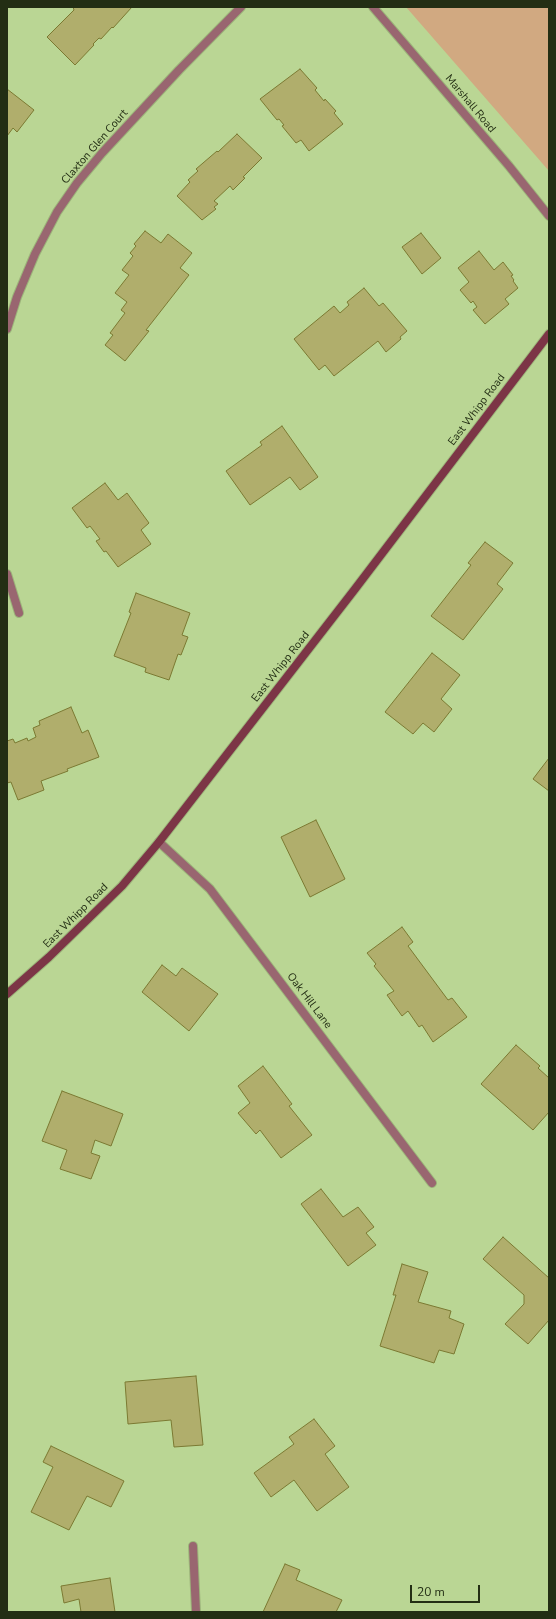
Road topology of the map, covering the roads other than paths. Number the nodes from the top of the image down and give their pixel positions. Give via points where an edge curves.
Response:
1 (241, 7) edge
2 (373, 7) edge
3 (549, 216) edge
4 (7, 329) edge
5 (549, 334) edge
6 (7, 574) edge
7 (19, 613) dead end
8 (159, 842) junction
9 (7, 994) edge
10 (432, 1183) dead end
11 (192, 1546) dead end
12 (196, 1612) edge

1 - 4 street, Claxton Glen Court via 204,43 77,183 35,254
2 - 3 street, Marshall Road
5 - 8 main road, East Whipp Road
6 - 7 street
8 - 9 main road, East Whipp Road via 122,886
8 - 10 street, Oak Hill Lane via 210,889
11 - 12 street

